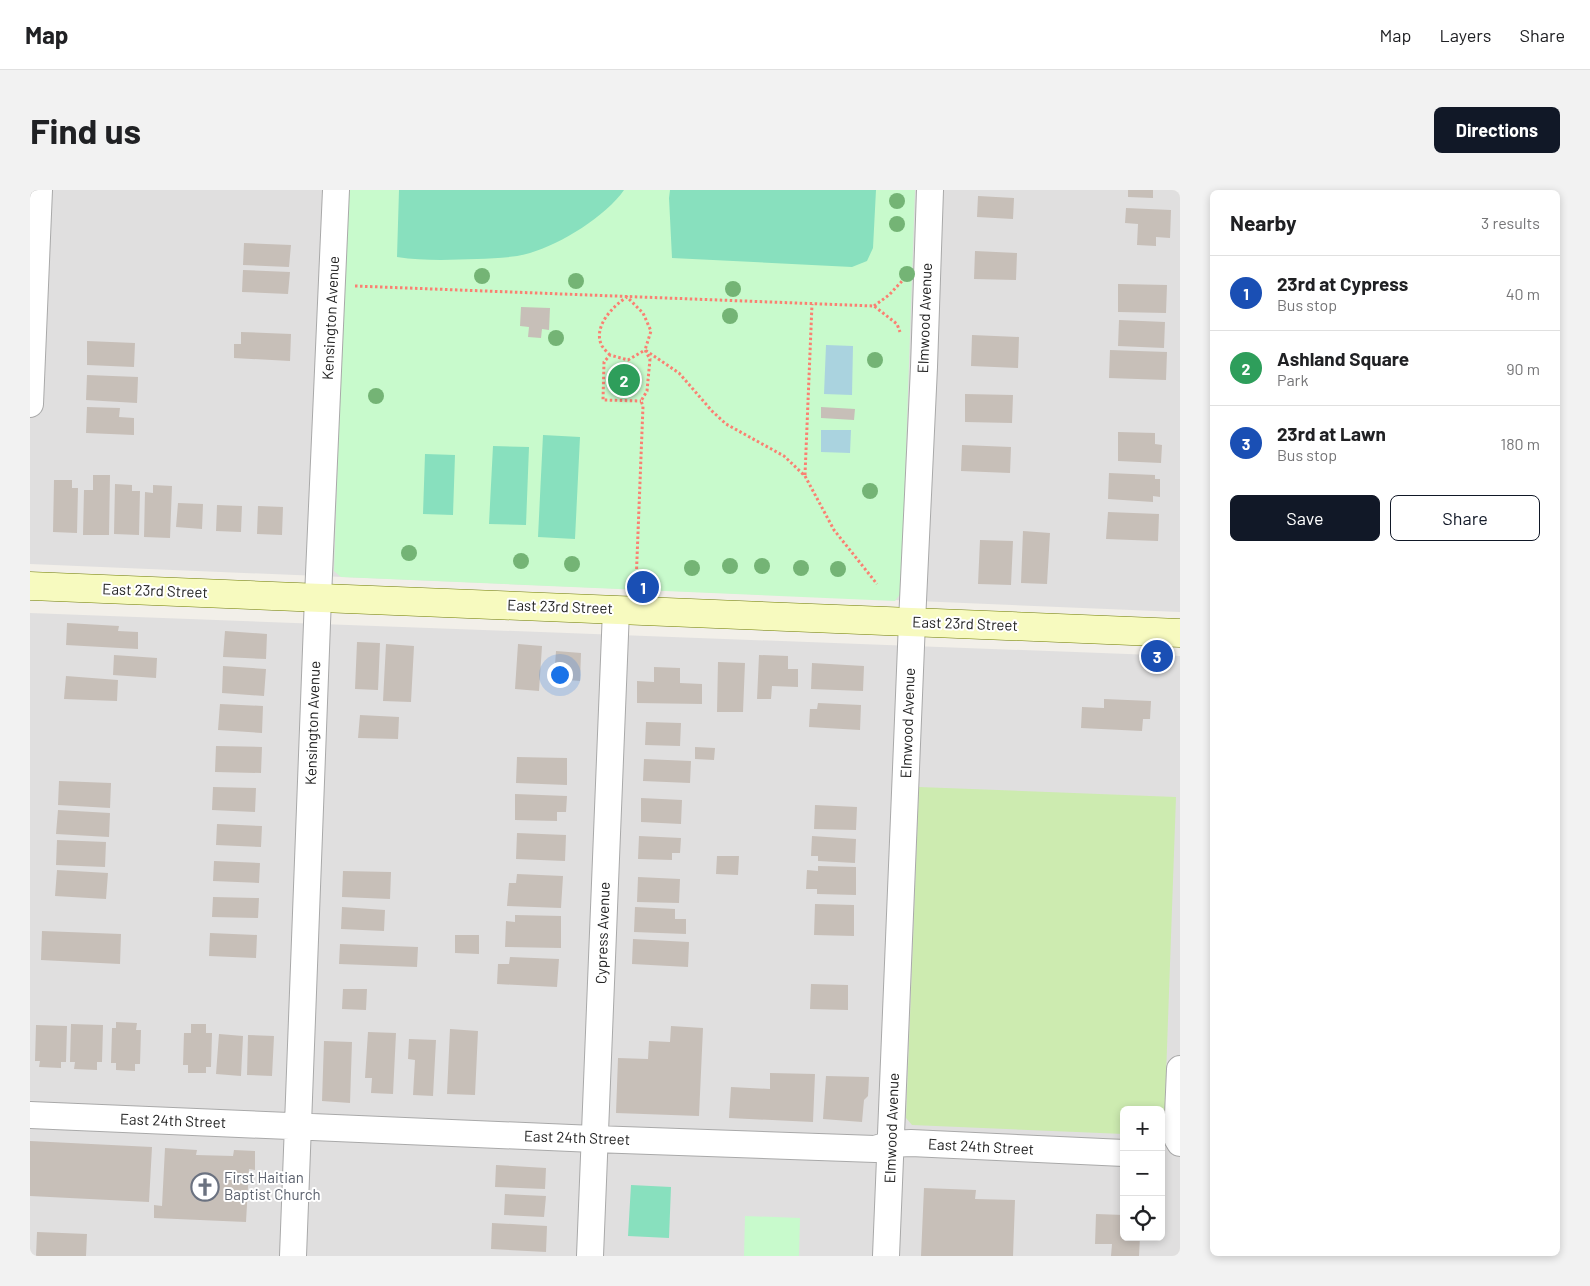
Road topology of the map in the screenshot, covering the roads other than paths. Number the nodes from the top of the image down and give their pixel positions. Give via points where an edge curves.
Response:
1 (39, 190) edge
2 (336, 190) edge
3 (930, 190) edge
4 (30, 404) edge
5 (30, 586) edge
6 (318, 597) junction
7 (616, 610) junction
8 (912, 622) junction
9 (1180, 633) edge
10 (1180, 1069) edge
11 (30, 1116) edge
12 (298, 1127) junction
13 (594, 1139) junction
14 (1180, 1143) edge
15 (891, 1144) junction
16 (1120, 1153) edge
17 (1165, 1155) edge
18 (1180, 1156) edge
19 (293, 1256) edge
20 (590, 1256) edge
21 (886, 1256) edge

1 - 4 street
2 - 6 street, Kensington Avenue
3 - 8 street, Elmwood Avenue
5 - 6 main road, East 23rd Street
6 - 7 main road, East 23rd Street
6 - 12 street, Kensington Avenue
7 - 8 main road, East 23rd Street
7 - 13 street, Cypress Avenue
8 - 9 main road, East 23rd Street
8 - 15 street, Elmwood Avenue
10 - 14 street via 1177,1138
11 - 12 street, East 24th Street
12 - 13 street, East 24th Street
12 - 19 street, Kensington Avenue
13 - 15 street, East 24th Street via 875,1149
13 - 20 street, Cypress Avenue
15 - 16 street, East 24th Street
15 - 21 street, Elmwood Avenue
17 - 18 street

